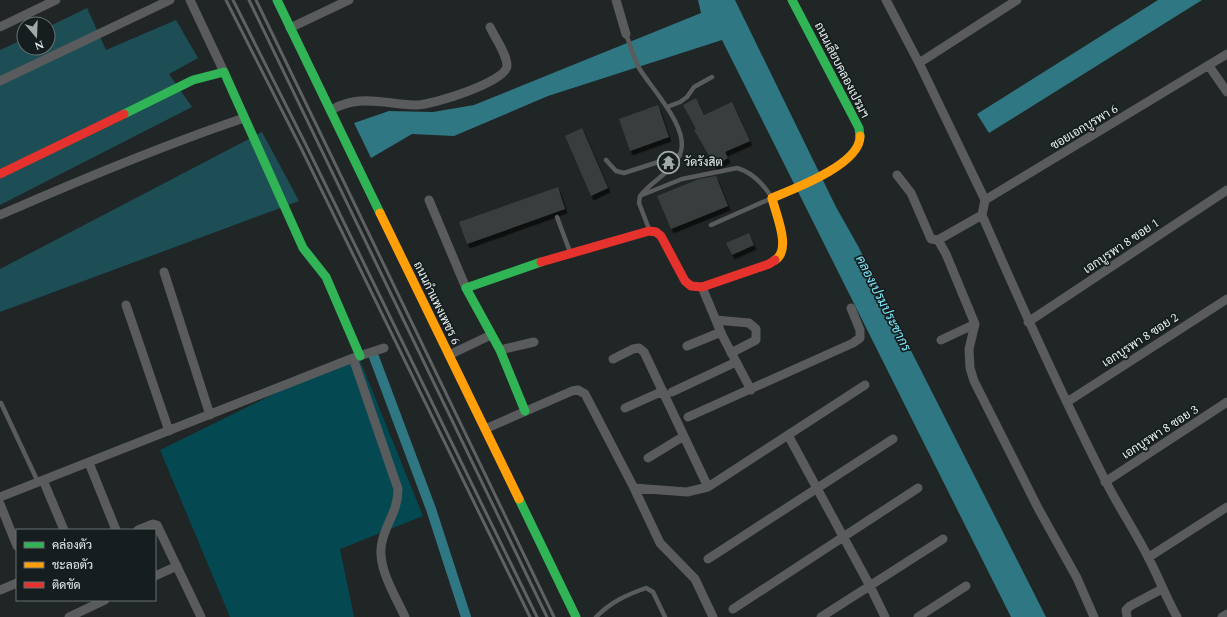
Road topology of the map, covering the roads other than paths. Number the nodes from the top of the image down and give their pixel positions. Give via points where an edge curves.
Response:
1 (56, 0) edge
2 (170, 0) edge
3 (190, 0) edge
4 (277, 0) edge
5 (349, 0) edge
6 (616, 0) edge
7 (792, 0) edge
8 (886, 0) edge
9 (1017, 0) edge
10 (0, 26) edge
11 (490, 27) dead end
12 (290, 28) junction
13 (626, 34) joint
14 (1227, 54) edge
15 (919, 63) junction
16 (1209, 66) junction
17 (224, 72) junction
18 (712, 77) dead end
19 (0, 81) edge
20 (1227, 92) edge
21 (667, 107) junction
22 (330, 110) junction
23 (244, 118) junction
24 (680, 155) junction
25 (606, 160) dead end
26 (0, 174) edge
27 (897, 175) dead end
28 (1227, 190) edge
29 (640, 196) junction
30 (772, 198) junction
31 (429, 200) dead end
32 (985, 200) junction
33 (0, 215) edge
34 (982, 215) junction
35 (557, 217) dead end
36 (711, 225) dead end
37 (649, 231) junction
38 (938, 240) junction
39 (570, 252) junction
40 (164, 272) dead end
41 (702, 287) junction
42 (466, 288) junction
43 (1227, 299) edge
44 (126, 305) dead end
45 (851, 308) dead end
46 (716, 320) junction
47 (1028, 322) junction
48 (975, 324) junction
49 (721, 332) junction
50 (491, 335) junction
51 (941, 340) dead end
52 (534, 342) dead end
53 (687, 346) dead end
54 (384, 348) dead end
55 (500, 350) junction
56 (731, 353) junction
57 (449, 355) junction
58 (357, 357) junction
59 (613, 360) dead end
60 (736, 362) junction
61 (865, 385) dead end
62 (751, 390) junction
63 (667, 391) junction
64 (1067, 402) junction
65 (1227, 402) edge
66 (1, 403) edge
67 (625, 408) dead end
68 (526, 411) junction
69 (210, 415) junction
70 (688, 417) dead end
71 (485, 429) junction
72 (169, 431) junction
73 (788, 435) junction
74 (684, 436) junction
75 (893, 439) dead end
76 (648, 458) dead end
77 (89, 463) junction
78 (41, 481) junction
79 (1105, 482) junction
80 (708, 487) junction
81 (634, 488) junction
82 (817, 488) junction
83 (918, 488) dead end
84 (0, 497) edge
85 (0, 504) edge
86 (1227, 507) edge
87 (64, 529) edge
88 (116, 529) edge
89 (140, 529) edge
90 (843, 536) junction
91 (943, 539) dead end
92 (16, 544) edge
93 (1149, 557) junction
94 (708, 559) dead end
95 (177, 566) junction
96 (156, 576) edge
97 (16, 583) edge
98 (870, 586) junction
99 (966, 586) dead end
100 (0, 590) edge
101 (1162, 590) junction
102 (103, 601) edge
103 (733, 609) dead end
104 (1227, 614) edge
105 (197, 616) edge
106 (69, 617) edge
107 (404, 617) edge
108 (576, 617) edge
109 (596, 617) edge
110 (665, 617) edge
111 (713, 617) edge
112 (821, 617) edge
113 (885, 617) edge
114 (918, 617) edge
115 (1094, 617) edge
116 (1127, 617) edge
117 (1177, 617) edge
118 (1222, 617) edge

1 - 10 street
2 - 19 street
3 - 17 street
4 - 12 street, ถนนกำแพงเพชร 6
5 - 12 street
6 - 13 street
7 - 30 street, ถนนเลียบคลองเปรมฯ via 859,128 860,144 831,170
8 - 15 street
9 - 15 street
11 - 22 street via 507,66 505,72 495,80 445,99 419,105 353,102
12 - 22 street, ถนนกำแพงเพชร 6
13 - 21 lane via 639,68
14 - 16 street, ซอยเอกบูรพา 6
15 - 32 street
16 - 20 street
16 - 32 street, ซอยเอกบูรพา 6
17 - 23 street
17 - 26 street via 193,80
18 - 21 lane via 694,86 680,102
21 - 24 lane via 678,131 682,148
22 - 57 street, ถนนกำแพงเพชร 6
23 - 33 street via 159,149
23 - 58 street via 303,248 326,277
24 - 25 lane via 624,173 616,172
24 - 29 lane
27 - 38 street via 911,193 931,239
28 - 47 street, เอกบูรพา 8 ซอย 1
29 - 30 lane via 682,179 737,168 744,170 764,185
29 - 37 lane via 639,203
30 - 36 lane
30 - 41 street via 784,246 780,257 769,264
31 - 42 street
32 - 34 street
34 - 38 street
34 - 47 street
35 - 39 lane
37 - 39 street
37 - 41 street via 661,236 685,281 691,286
38 - 48 street
39 - 42 street
40 - 69 street
41 - 46 street
42 - 50 street
43 - 64 street, เอกบูรพา 8 ซอย 2
44 - 72 street
45 - 62 street via 860,330 860,338
46 - 49 street
46 - 56 street via 749,323 756,329 756,340
47 - 64 street
48 - 51 street
48 - 115 street via 969,349 974,381 1038,508 1077,578
49 - 53 street
49 - 56 street
50 - 55 street
50 - 57 street
52 - 55 street
54 - 58 street
55 - 68 street
56 - 60 street
57 - 71 street, ถนนกำแพงเพชร 6
58 - 69 street
58 - 107 street via 398,490 398,502 382,541 381,555 384,569
59 - 63 street via 639,348 644,352
60 - 62 street
60 - 63 street
61 - 73 street
62 - 70 street
63 - 67 street
63 - 74 street
64 - 79 street
65 - 79 street, เอกบูรพา 8 ซอย 3
66 - 78 lane
68 - 71 street
68 - 81 street via 572,391 578,390 585,394
69 - 72 street
71 - 108 street, ถนนกำแพงเพชร 6
72 - 77 street
73 - 80 street
73 - 82 street
74 - 76 street
74 - 80 street
75 - 82 street
77 - 78 street
77 - 88 street
78 - 84 street
78 - 87 street
79 - 93 street
80 - 81 street via 687,492
81 - 111 street via 660,543 695,579
82 - 90 street
82 - 94 street
83 - 90 street
85 - 92 street
86 - 93 street
89 - 95 street via 152,524 157,525
90 - 98 street
90 - 103 street
91 - 98 street
93 - 101 street
95 - 96 street
95 - 105 street
97 - 100 street
98 - 112 street
98 - 113 street
99 - 114 street
101 - 116 street via 1130,606 1126,610
101 - 117 street
102 - 106 street
104 - 118 street
109 - 110 lane via 620,598 646,588 653,592

